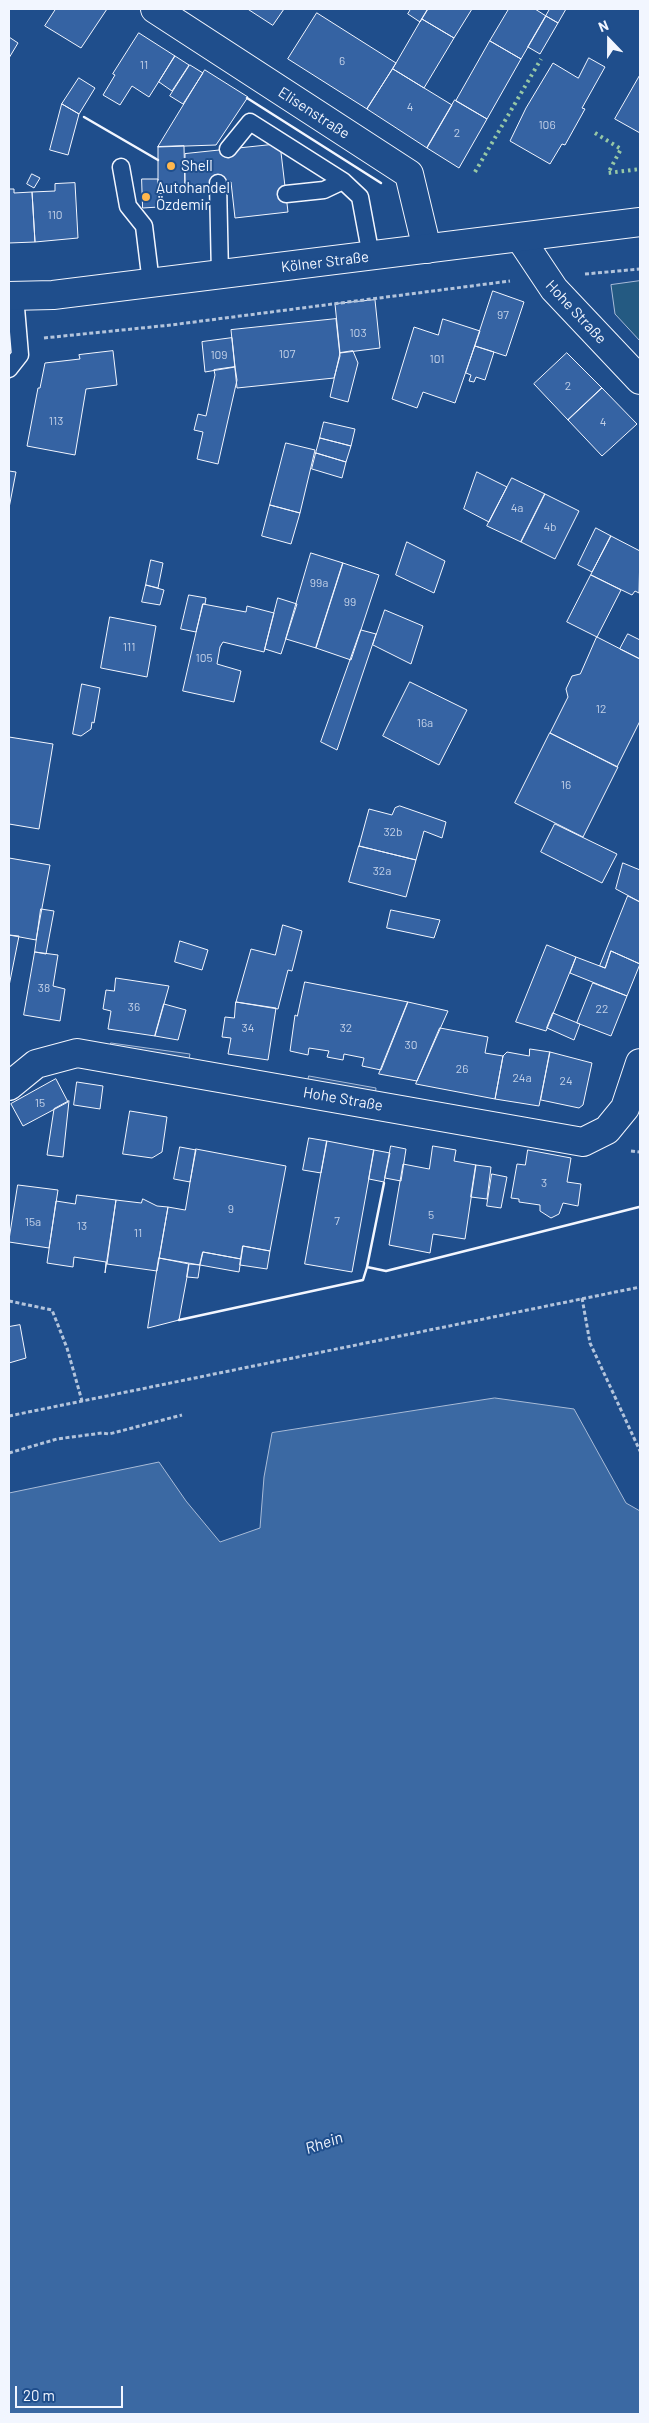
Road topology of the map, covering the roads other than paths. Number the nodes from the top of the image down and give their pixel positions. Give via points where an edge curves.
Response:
1 (155, 9) edge
2 (228, 149) dead end
3 (121, 167) dead end
4 (343, 181) junction
5 (218, 183) dead end
6 (286, 194) dead end
7 (640, 222) edge
8 (520, 238) junction
9 (427, 249) junction
10 (371, 256) junction
11 (220, 274) junction
12 (151, 283) junction
13 (12, 296) edge
14 (9, 369) edge
15 (640, 380) edge
16 (640, 1063) edge
17 (9, 1086) edge

1 - 9 street, Elisenstraße via 409,174
2 - 4 lane via 250,122
3 - 12 lane via 128,206 144,226
4 - 6 lane via 324,190
4 - 10 lane via 360,197
5 - 11 lane via 226,201
7 - 8 street, Kölner Straße
8 - 9 street, Kölner Straße
8 - 15 street, Hohe Straße via 544,277
9 - 10 street, Kölner Straße
10 - 11 street, Kölner Straße
11 - 12 street, Kölner Straße
12 - 13 street, Kölner Straße via 54,295
13 - 14 lane via 20,355
16 - 17 street, Hohe Straße via 625,1108 607,1130 583,1142 77,1053 36,1064

